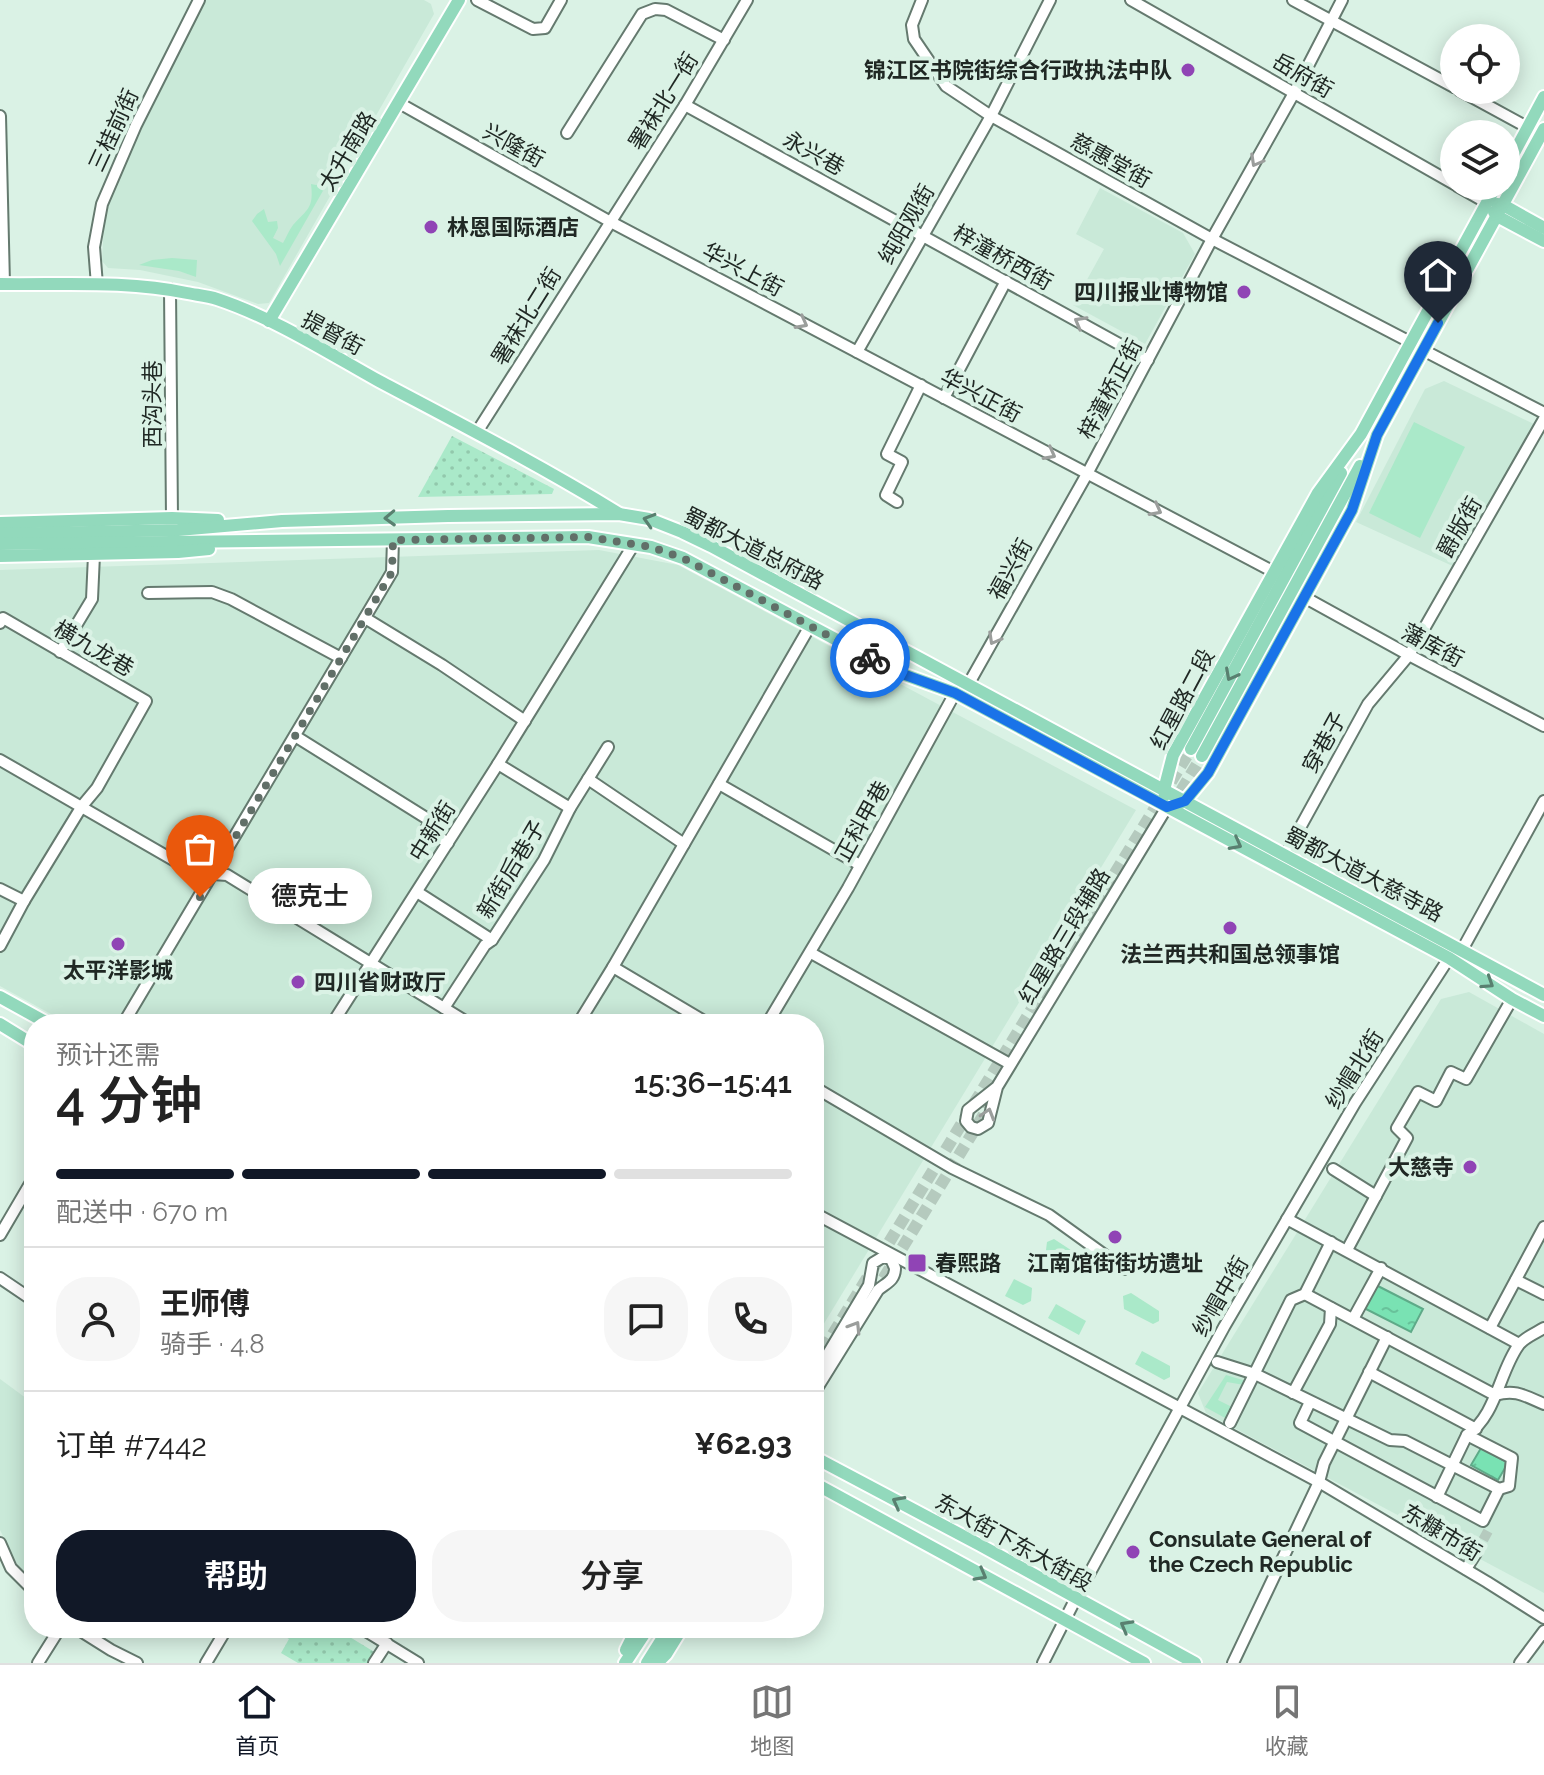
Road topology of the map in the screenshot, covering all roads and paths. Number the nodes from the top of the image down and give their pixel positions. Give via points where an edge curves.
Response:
1 (199, 0) edge
2 (477, 0) edge
3 (561, 0) edge
4 (747, 0) edge
5 (922, 0) edge
6 (1050, 0) edge
7 (1131, 0) edge
8 (1293, 0) edge
9 (1342, 0) edge
10 (456, 1) edge
11 (1331, 20) junction
12 (724, 40) junction
13 (1440, 80) edge
14 (1294, 93) junction
15 (1544, 97) edge
16 (399, 103) junction
17 (1485, 104) edge
18 (685, 105) junction
19 (0, 116) edge
20 (991, 116) junction
21 (1527, 127) junction
22 (1544, 129) edge
23 (567, 133) dead end
24 (1520, 141) edge
25 (1440, 176) edge
26 (1482, 200) edge
27 (1489, 200) edge
28 (1487, 203) junction
29 (1500, 210) junction
30 (609, 221) junction
31 (1544, 228) edge
32 (923, 236) junction
33 (1212, 239) junction
34 (1544, 241) edge
35 (1006, 281) junction
36 (2, 284) edge
37 (97, 285) junction
38 (170, 289) junction
39 (269, 321) junction
40 (1410, 342) junction
41 (1423, 350) junction
42 (857, 352) junction
43 (1148, 360) junction
44 (921, 385) junction
45 (944, 398) junction
46 (1544, 413) edge
47 (1544, 419) edge
48 (477, 432) junction
49 (1361, 434) junction
50 (1377, 435) junction
51 (1087, 474) junction
52 (897, 502) dead end
53 (619, 514) junction
54 (172, 518) junction
55 (282, 521) junction
56 (0, 523) edge
57 (0, 534) edge
58 (393, 540) junction
59 (280, 542) junction
60 (0, 544) edge
61 (634, 544) junction
62 (94, 555) junction
63 (0, 556) edge
64 (1274, 572) junction
65 (148, 593) dead end
66 (1304, 597) junction
67 (365, 618) junction
68 (0, 623) edge
69 (810, 626) junction
70 (60, 652) junction
71 (1409, 655) junction
72 (341, 658) junction
73 (968, 685) junction
74 (955, 693) junction
75 (525, 721) junction
76 (1544, 726) edge
77 (295, 736) junction
78 (608, 747) dead end
79 (0, 760) edge
80 (498, 764) junction
81 (588, 779) junction
82 (719, 784) junction
83 (1164, 790) junction
84 (1185, 801) junction
85 (1544, 801) edge
86 (82, 806) junction
87 (1167, 807) junction
88 (570, 808) junction
89 (448, 843) junction
90 (684, 844) junction
91 (1285, 855) junction
92 (860, 865) junction
93 (213, 874) junction
94 (0, 889) edge
95 (417, 892) junction
96 (24, 901) junction
97 (492, 940) junction
98 (0, 946) edge
99 (1462, 950) junction
100 (811, 953) junction
101 (1449, 958) junction
102 (371, 963) junction
103 (613, 967) junction
104 (1544, 995) edge
105 (0, 997) edge
106 (1512, 999) junction
107 (444, 1008) junction
108 (31, 1014) edge
109 (129, 1014) edge
110 (338, 1014) edge
111 (454, 1014) edge
112 (584, 1014) edge
113 (692, 1014) edge
114 (773, 1014) edge
115 (1544, 1016) edge
116 (0, 1024) edge
117 (24, 1039) edge
118 (1010, 1064) junction
119 (997, 1087) tunnel mouth
120 (824, 1093) edge
121 (1333, 1169) dead end
122 (24, 1194) edge
123 (1376, 1196) junction
124 (1296, 1203) joint
125 (824, 1218) edge
126 (1287, 1219) junction
127 (1544, 1227) edge
128 (0, 1235) edge
129 (1331, 1242) junction
130 (1347, 1250) junction
131 (1381, 1268) junction
132 (1124, 1269) dead end
133 (0, 1278) edge
134 (1516, 1280) junction
135 (24, 1294) edge
136 (1305, 1294) junction
137 (1544, 1294) edge
138 (1331, 1308) junction
139 (1353, 1319) junction
140 (1490, 1328) junction
141 (1544, 1328) edge
142 (1532, 1335) junction
143 (1387, 1337) junction
144 (1544, 1340) edge
145 (1519, 1344) junction
146 (824, 1360) edge
147 (1217, 1362) dead end
148 (1369, 1372) junction
149 (1255, 1374) junction
150 (824, 1377) edge
151 (1293, 1393) junction
152 (1495, 1395) junction
153 (1310, 1402) junction
154 (1544, 1404) edge
155 (1180, 1409) junction
156 (1346, 1418) junction
157 (1230, 1423) dead end
158 (1472, 1432) junction
159 (1334, 1441) junction
160 (824, 1462) edge
161 (1452, 1466) junction
162 (1319, 1482) junction
163 (824, 1488) edge
164 (1499, 1489) junction
165 (1437, 1497) junction
166 (0, 1543) edge
167 (1476, 1553) tunnel mouth
168 (1466, 1569) junction
169 (24, 1581) edge
170 (1076, 1598) junction
171 (1544, 1618) edge
172 (1065, 1621) junction
173 (1544, 1631) edge
174 (55, 1638) edge
175 (92, 1638) edge
176 (221, 1638) edge
177 (378, 1638) edge
178 (633, 1638) edge
179 (641, 1638) edge
180 (663, 1638) edge
181 (676, 1638) edge
182 (387, 1643) junction
183 (43, 1661) edge
184 (137, 1663) edge
185 (206, 1663) edge
186 (374, 1663) edge
187 (418, 1663) edge
188 (622, 1663) edge
189 (647, 1663) edge
190 (657, 1663) edge
191 (1043, 1663) edge
192 (1144, 1663) edge
193 (1195, 1663) edge
194 (1233, 1663) edge
195 (1520, 1663) edge

1 - 37 street, 三桂前街 via 102,204 94,247
2 - 3 street via 533,29 545,28
4 - 12 street, 署袜北一街
5 - 20 street, 慈惠堂街 via 912,25 914,39 946,86
6 - 20 street, 纯阳观街
7 - 14 street, 岳府街
8 - 11 street
9 - 11 street, 梓潼桥正街
10 - 16 main road, 太升南路
11 - 13 street
11 - 14 street, 梓潼桥正街
12 - 18 street, 署袜北一街
12 - 23 street via 666,10 642,14
14 - 25 street, 岳府街
14 -> 33 street, 梓潼桥正街
15 - 21 main road
16 - 30 street, 兴隆街
16 - 39 main road, 太升南路
17 - 21 street
18 - 30 street, 署袜北一街
18 - 32 street, 永兴巷
19 - 36 street
20 - 32 street, 纯阳观街
20 - 33 street, 慈惠堂街
21 - 24 main road
22 - 29 main road
26 - 28 street, 岳府街
27 - 28 main road, 红星路二段
28 - 29 main road
28 - 40 main road, 红星路二段
29 - 31 main road
29 - 34 main road
29 - 41 main road
30 -> 42 street, 华兴上街
30 - 48 street, 署袜北二街
32 - 35 street, 梓潼桥西街
32 - 42 street, 纯阳观街
33 - 40 street, 慈惠堂街
33 - 43 street, 梓潼桥正街
43 -> 35 street, 梓潼桥西街
35 - 45 street
36 - 37 main road, 提督街
37 - 38 main road, 提督街
38 - 39 main road, 提督街 via 216,299
38 - 54 street, 西沟头巷
39 - 48 main road, 提督街
40 - 49 main road, 红星路二段
41 - 46 street
41 - 50 main road
42 - 44 street, 华兴正街
43 - 51 street, 梓潼桥正街
44 - 45 street, 华兴正街
44 - 52 street via 887,454 902,462 886,495
45 -> 51 street, 华兴正街
47 - 71 street, 爵版街
48 - 53 main road, 提督街
49 -> 50 main road via 1196,753
49 - 64 main road, 红星路二段 via 1318,493
50 - 66 main road via 1352,510
51 -> 64 street, 华兴正街
51 -> 73 street, 福兴街
53 -> 55 main road, 蜀都大道总府路
73 -> 53 main road, 蜀都大道总府路 via 682,532
54 - 55 main road, 蜀都大道总府路
54 - 56 main road, 蜀都大道总府路
55 - 57 main road, 蜀都大道总府路 via 178,530
58 - 59 main road, 蜀都大道总府路
58 - 61 main road, 蜀都大道总府路 via 588,537
58 - 67 street via 392,572
59 - 60 main road, 蜀都大道总府路
59 - 62 main road, 蜀都大道总府路
61 - 69 main road, 蜀都大道总府路 via 683,558
61 - 75 street, 中新街
62 - 63 main road, 蜀都大道总府路
62 - 70 street via 92,599
64 - 83 main road, 红星路二段 via 1173,755
65 - 72 street via 212,592
66 - 71 street, 藩库街
66 - 84 main road via 1208,773
67 - 72 street
67 - 75 street
68 - 70 street, 横九龙巷 via 3,618
69 - 74 main road, 蜀都大道总府路 via 897,672
69 - 82 street
70 - 86 street, 横九龙巷 via 146,701
71 - 76 street, 藩库街
71 - 91 street, 穿巷子 via 1368,704
72 - 77 street
73 - 83 main road, 蜀都大道总府路
74 - 87 main road, 蜀都大道总府路
74 - 92 street, 正科甲巷
75 - 80 street, 中新街
77 - 89 street via 431,821 426,829
77 - 93 street
78 - 81 street, 新街后巷子
79 - 86 street
80 - 88 street
80 - 89 street, 中新街
81 - 88 street, 新街后巷子
81 - 90 street
82 - 90 street
82 - 92 street
83 - 84 main road, 蜀都大道大慈寺路
83 - 87 main road, 红星路二段
84 - 87 main road
84 - 91 main road, 蜀都大道大慈寺路
85 - 99 street
86 - 93 street via 182,865
86 - 96 street
87 -> 101 main road, 蜀都大道大慈寺路
87 - 118 street, 红星路三段辅路
88 - 97 street, 新街后巷子 via 544,860
89 - 95 street, 中新街
90 - 103 street
91 - 99 main road, 蜀都大道大慈寺路
92 - 100 street, 正科甲巷
93 - 102 street via 227,875
93 - 109 street
94 - 96 street
95 - 97 street
95 - 102 street, 中新街
96 - 98 street
97 - 107 street, 新街后巷子
99 - 101 street
99 - 104 main road, 蜀都大道大慈寺路
100 - 114 street, 正科甲巷
100 - 118 street
101 -> 106 main road, 蜀都大道大慈寺路
101 - 124 street, 纱帽北街
102 - 107 street
102 - 110 street, 中新街
103 - 112 street
103 - 113 street
105 - 108 main road
106 - 115 main road, 蜀都大道大慈寺路
106 - 123 street via 1466,1079 1451,1072 1436,1101 1418,1092 1397,1128 1407,1138
107 - 111 street
116 - 117 main road
118 - 119 street, 红星路三段辅路
120 - 132 street via 952,1168 1049,1215
121 - 123 street
122 - 128 street
123 - 130 street
124 - 126 street, 纱帽中街
125 - 155 street, 东糠市街
126 - 129 street
126 - 155 street, 纱帽中街
127 - 134 street
129 - 130 street
129 - 136 street
130 - 131 street
131 - 139 street
131 - 140 street
133 - 135 street
134 - 137 street
134 - 140 street
136 - 138 street
136 - 149 street via 1291,1300
138 - 139 street
138 - 151 street via 1330,1324
139 - 143 street
140 - 145 street
141 - 142 street
142 - 144 street
142 - 145 street
143 - 148 street
143 - 152 street
145 - 152 street
150 -> 146 street via 878,1290 893,1277 891,1259 873,1263 869,1285
147 - 149 street
148 - 156 street
148 - 158 street
149 - 151 street
149 - 157 street
151 - 153 street
152 - 154 street via 1516,1392
152 - 158 street
153 - 156 street
153 - 159 street via 1300,1423
155 - 162 street, 东糠市街
155 - 170 street, 纱帽中街
156 - 159 street
156 - 161 street
158 - 161 street
158 - 164 street via 1512,1458 1509,1486
159 - 162 street
159 - 165 street
170 -> 160 main road, 东大街下东大街段
161 - 164 street
161 - 165 street
162 - 168 street, 东糠市街
162 - 194 street
163 -> 172 main road, 东大街下东大街段
164 - 165 street via 1485,1526
166 - 169 street via 11,1568
167 - 168 street
168 - 171 street, 东糠市街
170 - 172 street, 纱帽中街
193 -> 170 main road, 东大街下东大街段
172 - 191 street, 纱帽中街
172 - 192 main road, 东大街下东大街段
173 - 195 street
174 - 183 street
175 - 184 street
176 - 185 street
177 - 182 street
178 - 188 main road
179 - 188 main road
180 - 189 main road
181 - 190 main road
182 - 186 street
182 - 187 street

